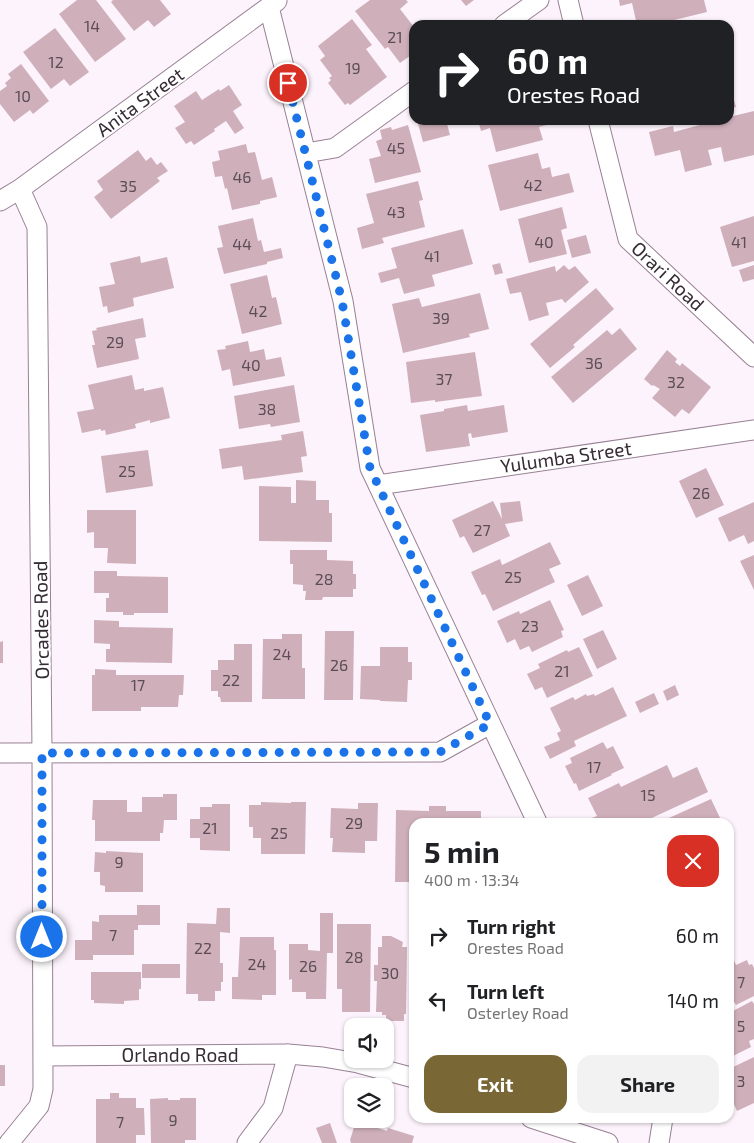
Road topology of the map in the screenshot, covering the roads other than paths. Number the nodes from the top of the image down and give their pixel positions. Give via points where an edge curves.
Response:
1 (539, 0) edge
2 (568, 0) edge
3 (274, 4) edge
4 (511, 20) edge
5 (573, 20) edge
6 (409, 95) edge
7 (599, 125) edge
8 (306, 152) junction
9 (20, 189) junction
10 (0, 201) edge
11 (754, 357) edge
12 (754, 430) edge
13 (378, 485) junction
14 (490, 724) junction
15 (0, 753) edge
16 (42, 753) junction
17 (535, 818) edge
18 (288, 1054) junction
19 (42, 1056) junction
20 (409, 1077) edge
21 (546, 1123) edge
22 (661, 1123) edge
23 (9, 1143) edge
24 (247, 1143) edge
25 (608, 1143) edge
26 (659, 1143) edge

1 - 4 street
2 - 5 street
3 - 8 street
3 - 9 street, Anita Street
6 - 8 street via 335,148
7 - 11 street, Orari Road via 628,239
8 - 13 street via 342,301 370,468
9 - 10 street, Anita Street
9 - 16 street, Orcades Road via 37,227
12 - 13 street, Yulumba Street
13 - 14 street
14 - 16 street via 440,752
14 - 17 street
15 - 16 street
16 - 19 street, Orcades Road
18 - 19 street, Orlando Road
18 - 20 street, Orlando Road via 358,1062
18 - 24 street via 273,1108
19 - 23 street via 43,1089 38,1106
21 - 25 street
22 - 26 street

